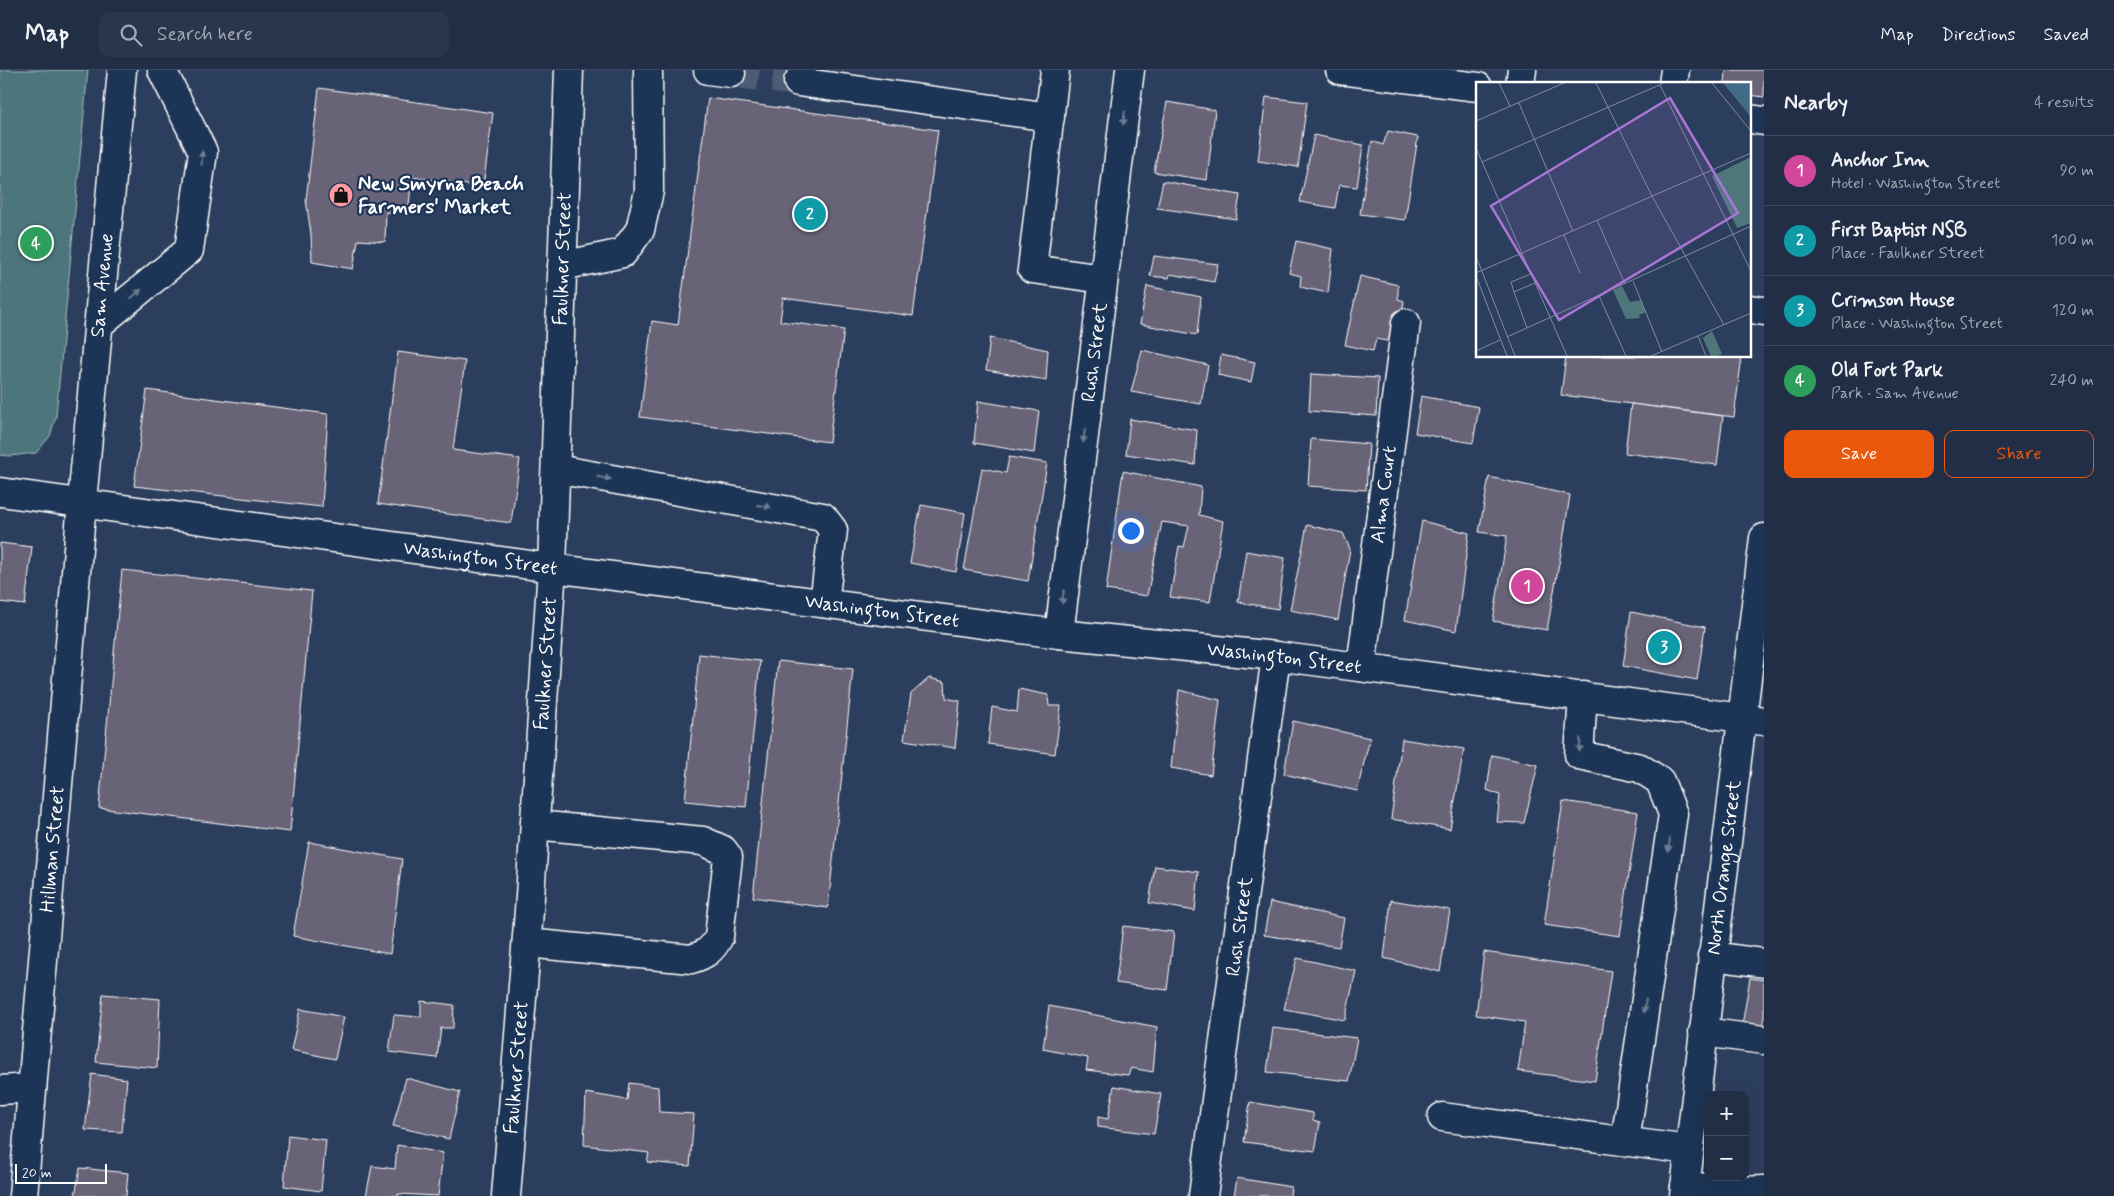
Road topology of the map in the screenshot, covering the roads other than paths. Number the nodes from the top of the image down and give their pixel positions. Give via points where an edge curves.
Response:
1 (122, 70) edge
2 (162, 70) edge
3 (569, 70) edge
4 (648, 70) edge
5 (1055, 70) edge
6 (1130, 70) edge
7 (1340, 70) edge
8 (1369, 72) edge
9 (798, 82) tunnel mouth
10 (1476, 86) edge
11 (1050, 117) junction
12 (562, 266) junction
13 (1104, 279) junction
14 (1406, 323) dead end
15 (98, 325) junction
16 (556, 469) junction
17 (0, 492) edge
18 (82, 502) junction
19 (1764, 538) edge
20 (552, 568) junction
21 (824, 604) junction
22 (1059, 634) junction
23 (1276, 656) junction
24 (1361, 667) junction
25 (1583, 696) junction
26 (1753, 720) edge
27 (535, 825) junction
28 (527, 943) junction
29 (1712, 956) junction
30 (1764, 964) edge
31 (1703, 1032) junction
32 (1764, 1040) edge
33 (32, 1088) junction
34 (0, 1090) edge
35 (1442, 1117) dead end
36 (1625, 1142) junction
37 (1689, 1150) junction
38 (1764, 1190) edge
39 (1684, 1191) edge
40 (23, 1196) edge
41 (506, 1196) edge
42 (1203, 1196) edge

1 - 15 street, Sam Avenue
15 -> 2 street via 189,250 204,152
3 - 12 street, Faulkner Street
4 - 12 street via 649,191 640,230 623,253
5 - 11 street
6 -> 13 street, Rush Street
7 - 8 street
8 - 10 street
9 - 11 street
11 - 13 street via 1032,269
12 - 16 street, Faulkner Street
13 -> 22 street, Rush Street
14 - 24 street, Alma Court
15 - 18 street, Sam Avenue
16 - 20 street, Faulkner Street
16 -> 21 street via 823,517 833,530
17 - 18 street, Washington Street
18 - 20 street, Washington Street
18 - 33 street, Hillman Street
19 - 26 street, North Orange Street
20 - 21 street, Washington Street
20 - 27 street, Faulkner Street
21 - 22 street, Washington Street
22 - 23 street, Washington Street
23 - 24 street, Washington Street
23 - 42 street, Rush Street
24 - 25 street, Washington Street
25 - 26 street, Washington Street
25 -> 36 street via 1580,755 1640,768 1660,781 1673,814
26 - 29 street, North Orange Street
27 - 28 street, Faulkner Street
27 - 28 street via 703,841 722,850 728,857 719,937 714,947 702,956 691,959
28 - 41 street, Faulkner Street
29 - 30 street
29 - 31 street, North Orange Street
31 - 32 street
31 - 37 street, North Orange Street
33 - 34 street
33 - 40 street, Hillman Street
35 - 36 street
36 - 37 street
37 - 39 street, North Orange Street
38 - 39 street

